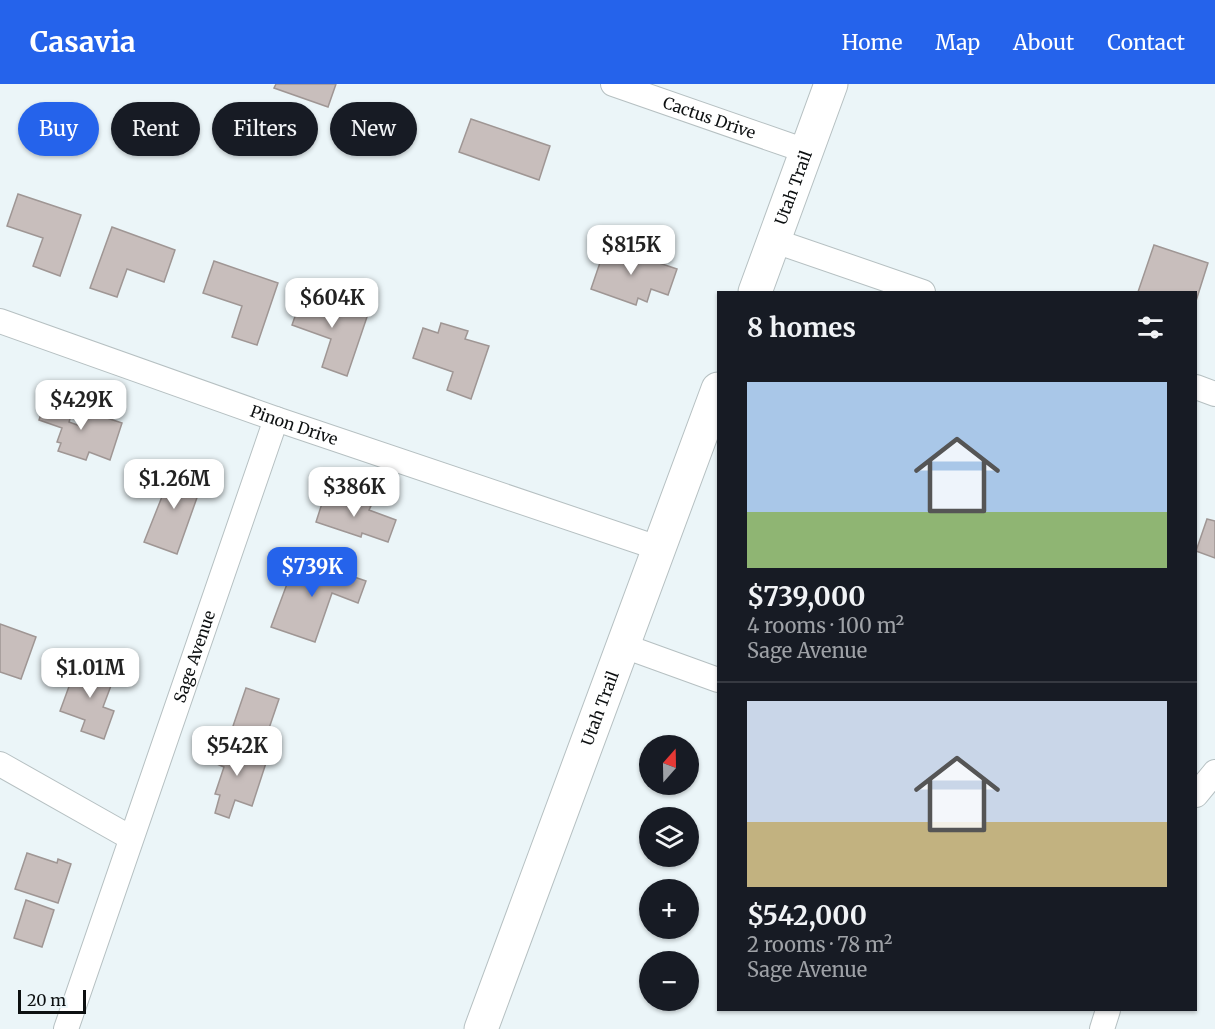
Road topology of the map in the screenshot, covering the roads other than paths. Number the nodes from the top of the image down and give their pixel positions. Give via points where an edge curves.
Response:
1 (614, 84) edge
2 (831, 84) edge
3 (806, 151) junction
4 (775, 241) junction
5 (755, 291) edge
6 (920, 291) edge
7 (0, 321) edge
8 (1197, 387) edge
9 (717, 392) edge
10 (1215, 394) edge
11 (276, 419) junction
12 (658, 548) junction
13 (624, 646) junction
14 (717, 680) edge
15 (0, 764) edge
16 (1215, 772) edge
17 (1197, 794) edge
18 (131, 838) junction
19 (1108, 1011) edge
20 (66, 1029) edge
21 (481, 1029) edge
22 (1102, 1029) edge

1 - 3 street, Cactus Drive
2 - 3 main road, Utah Trail
3 - 4 main road, Utah Trail
4 - 5 main road, Utah Trail
4 - 6 street
7 - 11 street, Pinon Drive
8 - 10 street
9 - 12 main road, Utah Trail
11 - 12 street, Pinon Drive
11 - 18 street, Sage Avenue
12 - 13 main road, Utah Trail
13 - 14 street
13 - 21 main road, Utah Trail
15 - 18 street
16 - 17 street
18 - 20 street, Sage Avenue
19 - 22 street

